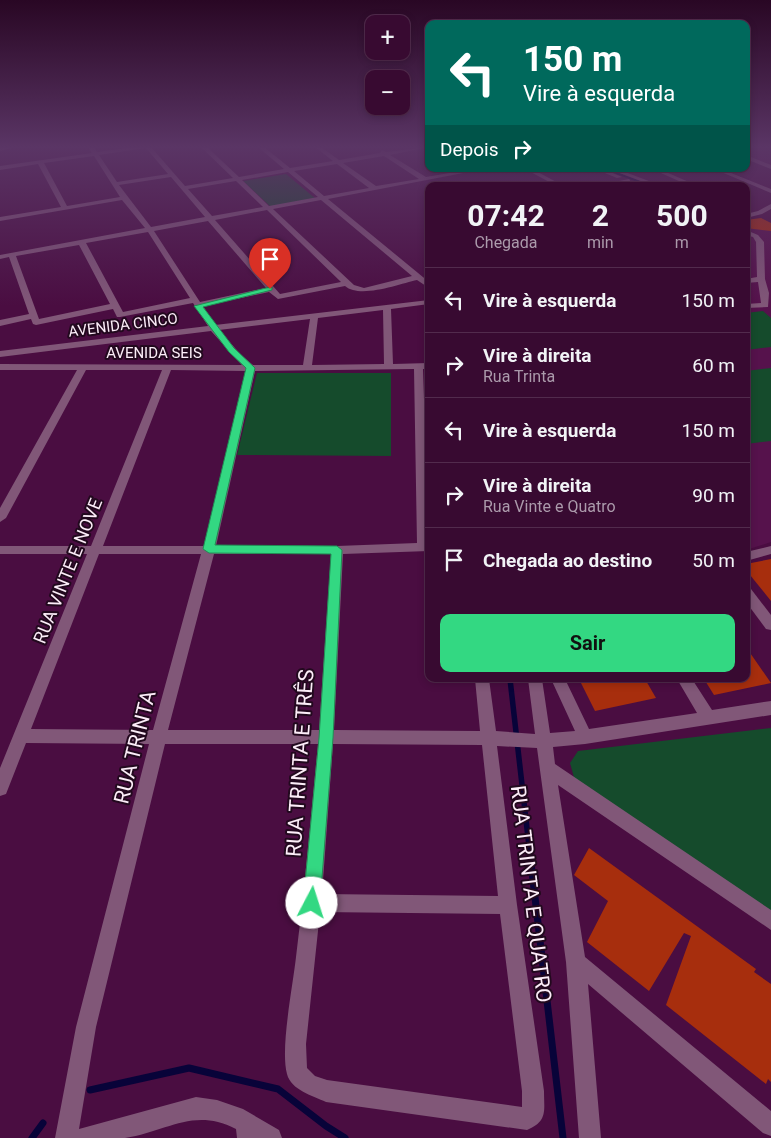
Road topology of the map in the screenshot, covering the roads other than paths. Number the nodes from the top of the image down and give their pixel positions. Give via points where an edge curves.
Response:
1 (61, 200) edge
2 (112, 200) edge
3 (126, 200) edge
4 (195, 200) edge
5 (260, 200) edge
6 (311, 200) edge
7 (325, 200) edge
8 (771, 205) edge
9 (754, 206) dead end
10 (65, 208) junction
11 (268, 208) junction
12 (750, 215) edge
13 (0, 218) edge
14 (211, 218) junction
15 (150, 230) junction
16 (750, 234) edge
17 (82, 243) junction
18 (12, 255) junction
19 (0, 257) edge
20 (418, 277) junction
21 (760, 279) junction
22 (750, 280) edge
23 (346, 283) junction
24 (425, 283) edge
25 (270, 289) junction
26 (768, 294) edge
27 (196, 303) junction
28 (425, 303) edge
29 (114, 306) junction
30 (750, 306) edge
31 (386, 308) junction
32 (314, 316) junction
33 (34, 320) junction
34 (0, 323) edge
35 (214, 328) junction
36 (0, 354) edge
37 (389, 366) junction
38 (423, 366) edge
39 (0, 367) edge
40 (82, 367) junction
41 (168, 367) junction
42 (307, 367) junction
43 (250, 368) junction
44 (425, 487) edge
45 (0, 518) edge
46 (425, 548) edge
47 (209, 549) junction
48 (0, 550) edge
49 (96, 550) junction
50 (337, 550) junction
51 (771, 550) edge
52 (750, 556) edge
53 (750, 597) edge
54 (771, 625) edge
55 (483, 682) edge
56 (535, 682) edge
57 (559, 682) edge
58 (686, 682) edge
59 (771, 708) edge
60 (708, 717) junction
61 (21, 736) junction
62 (159, 736) junction
63 (585, 737) junction
64 (326, 738) junction
65 (496, 738) junction
66 (539, 741) junction
67 (549, 769) junction
68 (0, 788) edge
69 (312, 903) junction
70 (508, 905) junction
71 (771, 921) edge
72 (576, 962) junction
73 (533, 1115) joint
74 (771, 1125) edge
75 (248, 1130) edge
76 (66, 1138) edge
77 (83, 1138) edge
78 (271, 1138) edge
79 (590, 1138) edge

1 - 10 street
2 - 10 street
3 - 15 street
4 - 14 street
5 - 11 street
6 - 11 street
7 - 20 street
8 - 9 street
8 - 12 street
10 - 13 street
11 - 14 street
11 - 23 street
14 - 15 street
14 - 25 street
15 - 17 street
15 - 27 street
16 - 21 street via 760,239
17 - 18 street
17 - 29 street
18 - 19 street
18 - 33 street
20 - 23 street via 358,290
20 - 24 street
21 - 22 street
21 - 26 street
23 - 25 street via 278,298
25 - 27 street
26 - 30 street via 765,305
27 - 29 street via 120,315
27 - 35 street
28 - 31 street, AVENIDA CINCO
29 - 33 street
31 - 32 street, AVENIDA CINCO
31 - 37 street
32 - 35 street, AVENIDA CINCO
32 - 42 street
33 - 34 street
35 - 36 street, AVENIDA CINCO
35 - 43 street
37 - 38 street, AVENIDA SEIS
37 - 42 street, AVENIDA SEIS
38 - 44 street
39 - 40 street, AVENIDA SEIS
40 - 41 street, AVENIDA SEIS
40 - 45 street
41 - 43 street, AVENIDA SEIS
41 - 49 street, RUA VINTE E NOVE
42 - 43 street, AVENIDA SEIS
43 - 47 street, RUA TRINTA
46 - 50 street
47 - 49 street
47 - 50 street
47 - 62 street, RUA TRINTA
48 - 49 street
49 - 61 street, RUA VINTE E NOVE
50 - 64 street, RUA TRINTA E TRÊS
51 - 52 street
53 - 54 street
55 - 65 street, RUA TRINTA E QUATRO
56 - 66 street
57 - 63 street
58 - 60 street
59 - 60 street
60 - 63 street
61 - 62 street
61 - 68 street, RUA VINTE E NOVE
62 - 64 street
62 - 76 street, RUA TRINTA via 86,1027
63 - 66 street
64 - 65 street
64 - 69 street, RUA TRINTA E TRÊS
65 - 66 street
65 - 70 street, RUA TRINTA E QUATRO
66 - 67 street
67 - 71 street
67 - 72 street
69 - 70 street
69 - 73 street, RUA TRINTA E TRÊS via 296,1044 297,1073 308,1083 326,1091 527,1119
70 - 73 street, RUA TRINTA E QUATRO via 533,1092
72 - 74 street
72 - 79 street
75 - 77 street via 212,1108 196,1108
75 - 78 street

